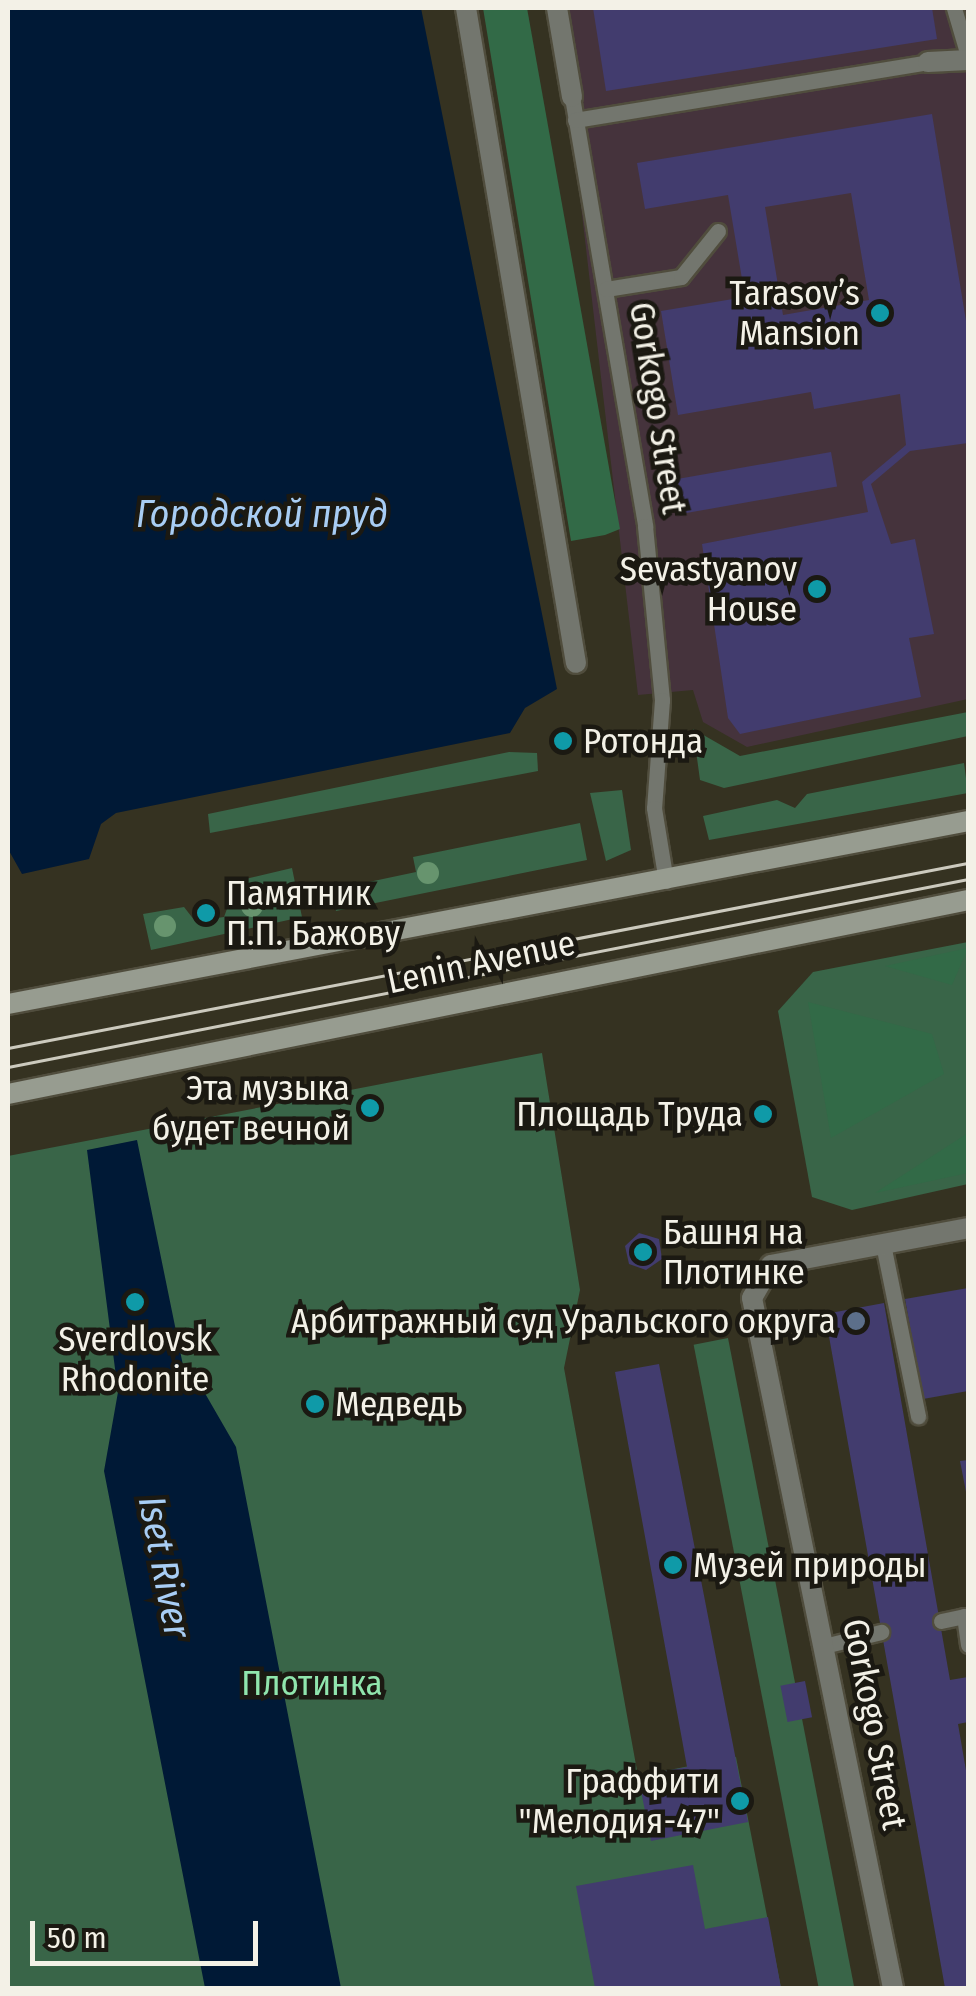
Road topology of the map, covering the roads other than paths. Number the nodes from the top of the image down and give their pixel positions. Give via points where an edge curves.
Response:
1 (466, 8) edge
2 (557, 8) edge
3 (954, 8) edge
4 (968, 58) edge
5 (928, 62) joint
6 (572, 97) joint
7 (575, 120) junction
8 (718, 231) dead end
9 (606, 289) junction
10 (576, 662) dead end
11 (968, 821) edge
12 (666, 882) junction
13 (968, 900) edge
14 (8, 1004) edge
15 (12, 1093) edge
16 (968, 1228) edge
17 (883, 1244) junction
18 (918, 1416) dead end
19 (941, 1622) dead end
20 (881, 1632) dead end
21 (968, 1642) edge
22 (828, 1645) junction
23 (893, 1988) edge

1 - 10 street
2 - 6 street, Gorkogo Street
3 - 4 lane
4 - 5 street
5 - 7 lane
6 - 7 lane, Gorkogo Street
7 - 9 lane, Gorkogo Street
8 - 9 lane via 681,277
9 - 12 lane, Gorkogo Street via 649,564 662,700 654,808
11 - 12 main road, Lenin Avenue
12 - 14 main road, Lenin Avenue
13 - 15 main road, Lenin Avenue
16 - 17 street, Gorkogo Street
17 - 18 lane
17 - 22 street, Gorkogo Street via 772,1265 755,1283 752,1314
19 - 21 lane via 964,1616
20 - 22 lane
22 - 23 street, Gorkogo Street

